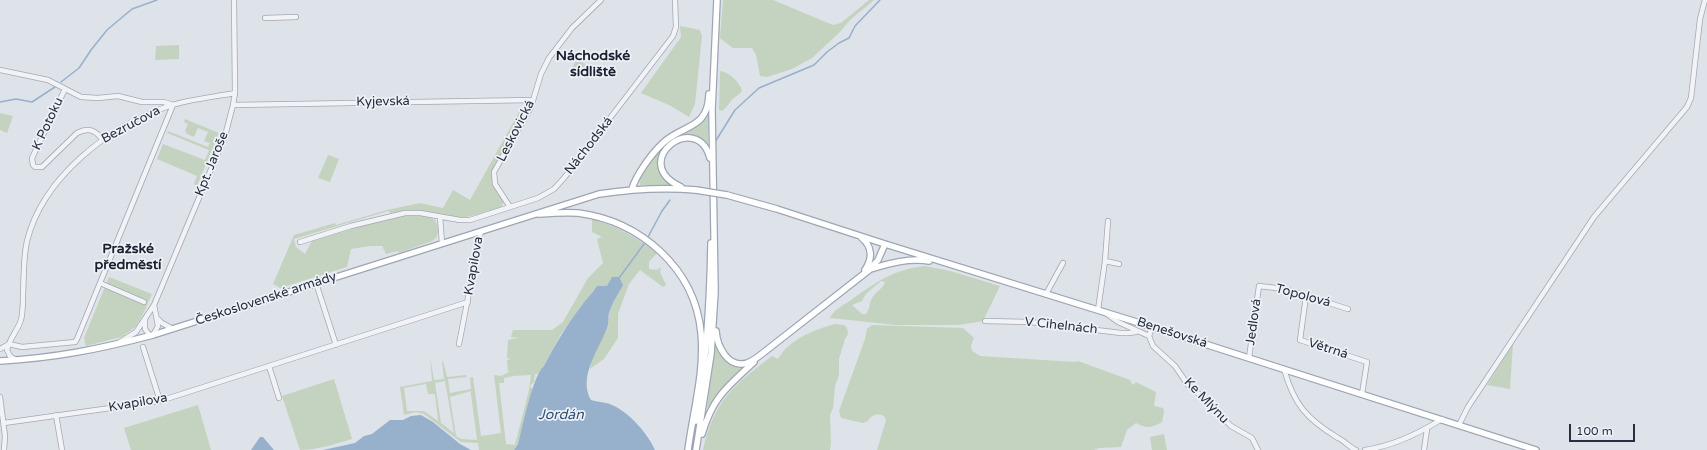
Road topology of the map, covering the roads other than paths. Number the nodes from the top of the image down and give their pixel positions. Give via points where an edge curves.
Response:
1 (234, 0) edge
2 (601, 0) edge
3 (676, 0) edge
4 (717, 0) edge
5 (1705, 0) edge
6 (296, 17) dead end
7 (265, 18) dead end
8 (713, 60) junction
9 (0, 70) edge
10 (65, 89) junction
11 (235, 93) junction
12 (533, 100) junction
13 (173, 104) junction
14 (233, 105) junction
15 (102, 139) junction
16 (712, 166) junction
17 (632, 189) junction
18 (685, 189) junction
19 (510, 207) junction
20 (712, 208) junction
21 (526, 216) junction
22 (440, 217) junction
23 (1108, 221) dead end
24 (481, 231) junction
25 (859, 236) junction
26 (300, 242) dead end
27 (442, 243) junction
28 (885, 244) junction
29 (1105, 261) junction
30 (1063, 263) dead end
31 (948, 264) junction
32 (1119, 264) dead end
33 (869, 270) junction
34 (860, 276) junction
35 (100, 283) junction
36 (316, 283) junction
37 (1259, 286) joint
38 (715, 292) junction
39 (1046, 294) junction
40 (1306, 296) junction
41 (144, 302) dead end
42 (468, 302) junction
43 (154, 305) junction
44 (1348, 309) dead end
45 (1098, 310) junction
46 (1105, 312) junction
47 (155, 315) junction
48 (146, 318) junction
49 (985, 321) dead end
50 (1152, 327) junction
51 (173, 329) junction
52 (1136, 332) junction
53 (151, 335) junction
54 (1149, 336) junction
55 (9, 344) junction
56 (459, 344) dead end
57 (116, 345) junction
58 (336, 345) junction
59 (143, 347) dead end
60 (0, 349) edge
61 (763, 353) junction
62 (1249, 358) junction
63 (16, 360) junction
64 (0, 361) edge
65 (269, 366) junction
66 (1284, 369) junction
67 (1362, 394) junction
68 (0, 397) edge
69 (279, 398) dead end
70 (160, 401) junction
71 (56, 415) junction
72 (1442, 419) junction
73 (4, 423) junction
74 (1459, 425) junction
75 (1427, 429) junction
76 (1385, 447) junction
77 (4, 450) edge
78 (62, 450) edge
79 (689, 450) edge
80 (697, 450) edge
81 (1258, 450) edge
82 (1356, 450) edge
83 (1365, 450) edge
84 (1380, 450) edge
85 (1424, 450) edge
86 (1536, 450) edge

1 - 11 street, Kpt. Jaroše
2 - 12 street, Leskovická via 557,47 541,74
3 - 19 street, Náchodská via 676,27 673,36 564,178 546,194
4 - 8 main road
5 - 74 street via 1700,19 1691,98 1687,107 1591,222 1468,407
6 - 7 street
8 - 16 main road
8 - 17 main road via 705,113 688,129 663,142 635,180
9 - 10 street via 48,80
10 - 13 street via 88,98 118,96 142,102
10 - 15 street, K Potoku via 32,158 33,165 42,167 82,130 92,130
11 - 13 street, Bezručova
11 - 14 street, Kpt. Jaroše
12 - 14 street, Kyjevská
12 - 19 street, Leskovická via 494,172 495,184
13 - 15 street, Bezručova via 133,121
13 - 35 street
14 - 43 street, Kpt. Jaroše via 225,136
15 - 55 street, Bezručova via 68,171 46,200 32,226 24,256 21,319
16 - 18 main road via 709,153 696,140 682,139 672,142 663,154 662,169 671,181
16 - 20 main road
17 - 18 main road, Benešovská
17 - 21 main road, Benešovská via 599,194
18 - 25 main road, Benešovská, bridge via 727,195
19 - 22 street, Náchodská via 466,220
20 - 38 main road
20 - 79 main road via 706,355
21 - 24 main road, Československé armády
21 - 79 main road via 577,213 620,225 642,236 660,250 684,280 696,306 702,342
22 - 26 street, Náchodská via 404,213
22 - 27 street
23 - 29 street
24 - 27 main road, Československé armády
24 - 42 street, Kvapilova
25 - 28 main road, Benešovská
25 - 34 main road via 866,241 871,251 870,261
27 - 36 main road, Československé armády
28 - 31 main road, Benešovská
28 - 33 main road via 880,256
29 - 32 street
29 - 45 street
30 - 39 street
31 - 33 main road via 916,259
31 - 39 main road, Benešovská
33 - 34 main road
34 - 61 main road
35 - 41 street
35 - 55 street via 75,342 22,347
36 - 51 main road, Československé armády
36 - 58 street
37 - 40 street, Topolová via 1285,289
37 - 62 street, Jedlová
38 - 61 main road via 716,337 726,356 733,362 743,364
38 - 80 main road via 710,360
39 - 45 main road, Benešovská
40 - 44 street, Topolová
40 - 67 street, Větrná via 1300,340 1367,362
42 - 56 street, Kvapilova
42 - 58 street, Kvapilova
43 - 47 street
43 - 48 street, Kpt. Jaroše
45 - 46 main road, Benešovská
46 - 50 main road, Benešovská
46 - 52 street
47 - 51 street via 162,323
47 - 53 street via 158,328
48 - 53 street via 145,328
48 - 57 street, Kpt. Jaroše via 136,332
49 - 52 street, V Cihelnách via 1030,322 1129,334
50 - 54 street
50 - 62 main road, Benešovská
51 - 53 main road, Československé armády
52 - 54 street
53 - 57 main road, Československé armády
54 - 81 street, Ke Mlýnu via 1153,346 1175,366 1188,385 1231,426 1252,438
55 - 60 street
55 - 63 street via 7,353
57 - 63 main road, Československé armády via 63,355
58 - 65 street, Kvapilova
59 - 70 street
61 - 80 main road via 723,391 708,416
62 - 66 main road, Benešovská
63 - 64 main road, Československé armády
65 - 69 street
65 - 70 street, Kvapilova
66 - 67 main road, Benešovská
66 - 82 street via 1295,399 1307,415
67 - 72 main road, Benešovská
68 - 73 street
70 - 71 street, Kvapilova
71 - 73 street, Kvapilova
71 - 78 street
72 - 74 main road, Benešovská
72 - 75 street
73 - 77 street
74 - 86 main road, Benešovská
75 - 76 street
75 - 85 street
76 - 83 street
76 - 84 street

